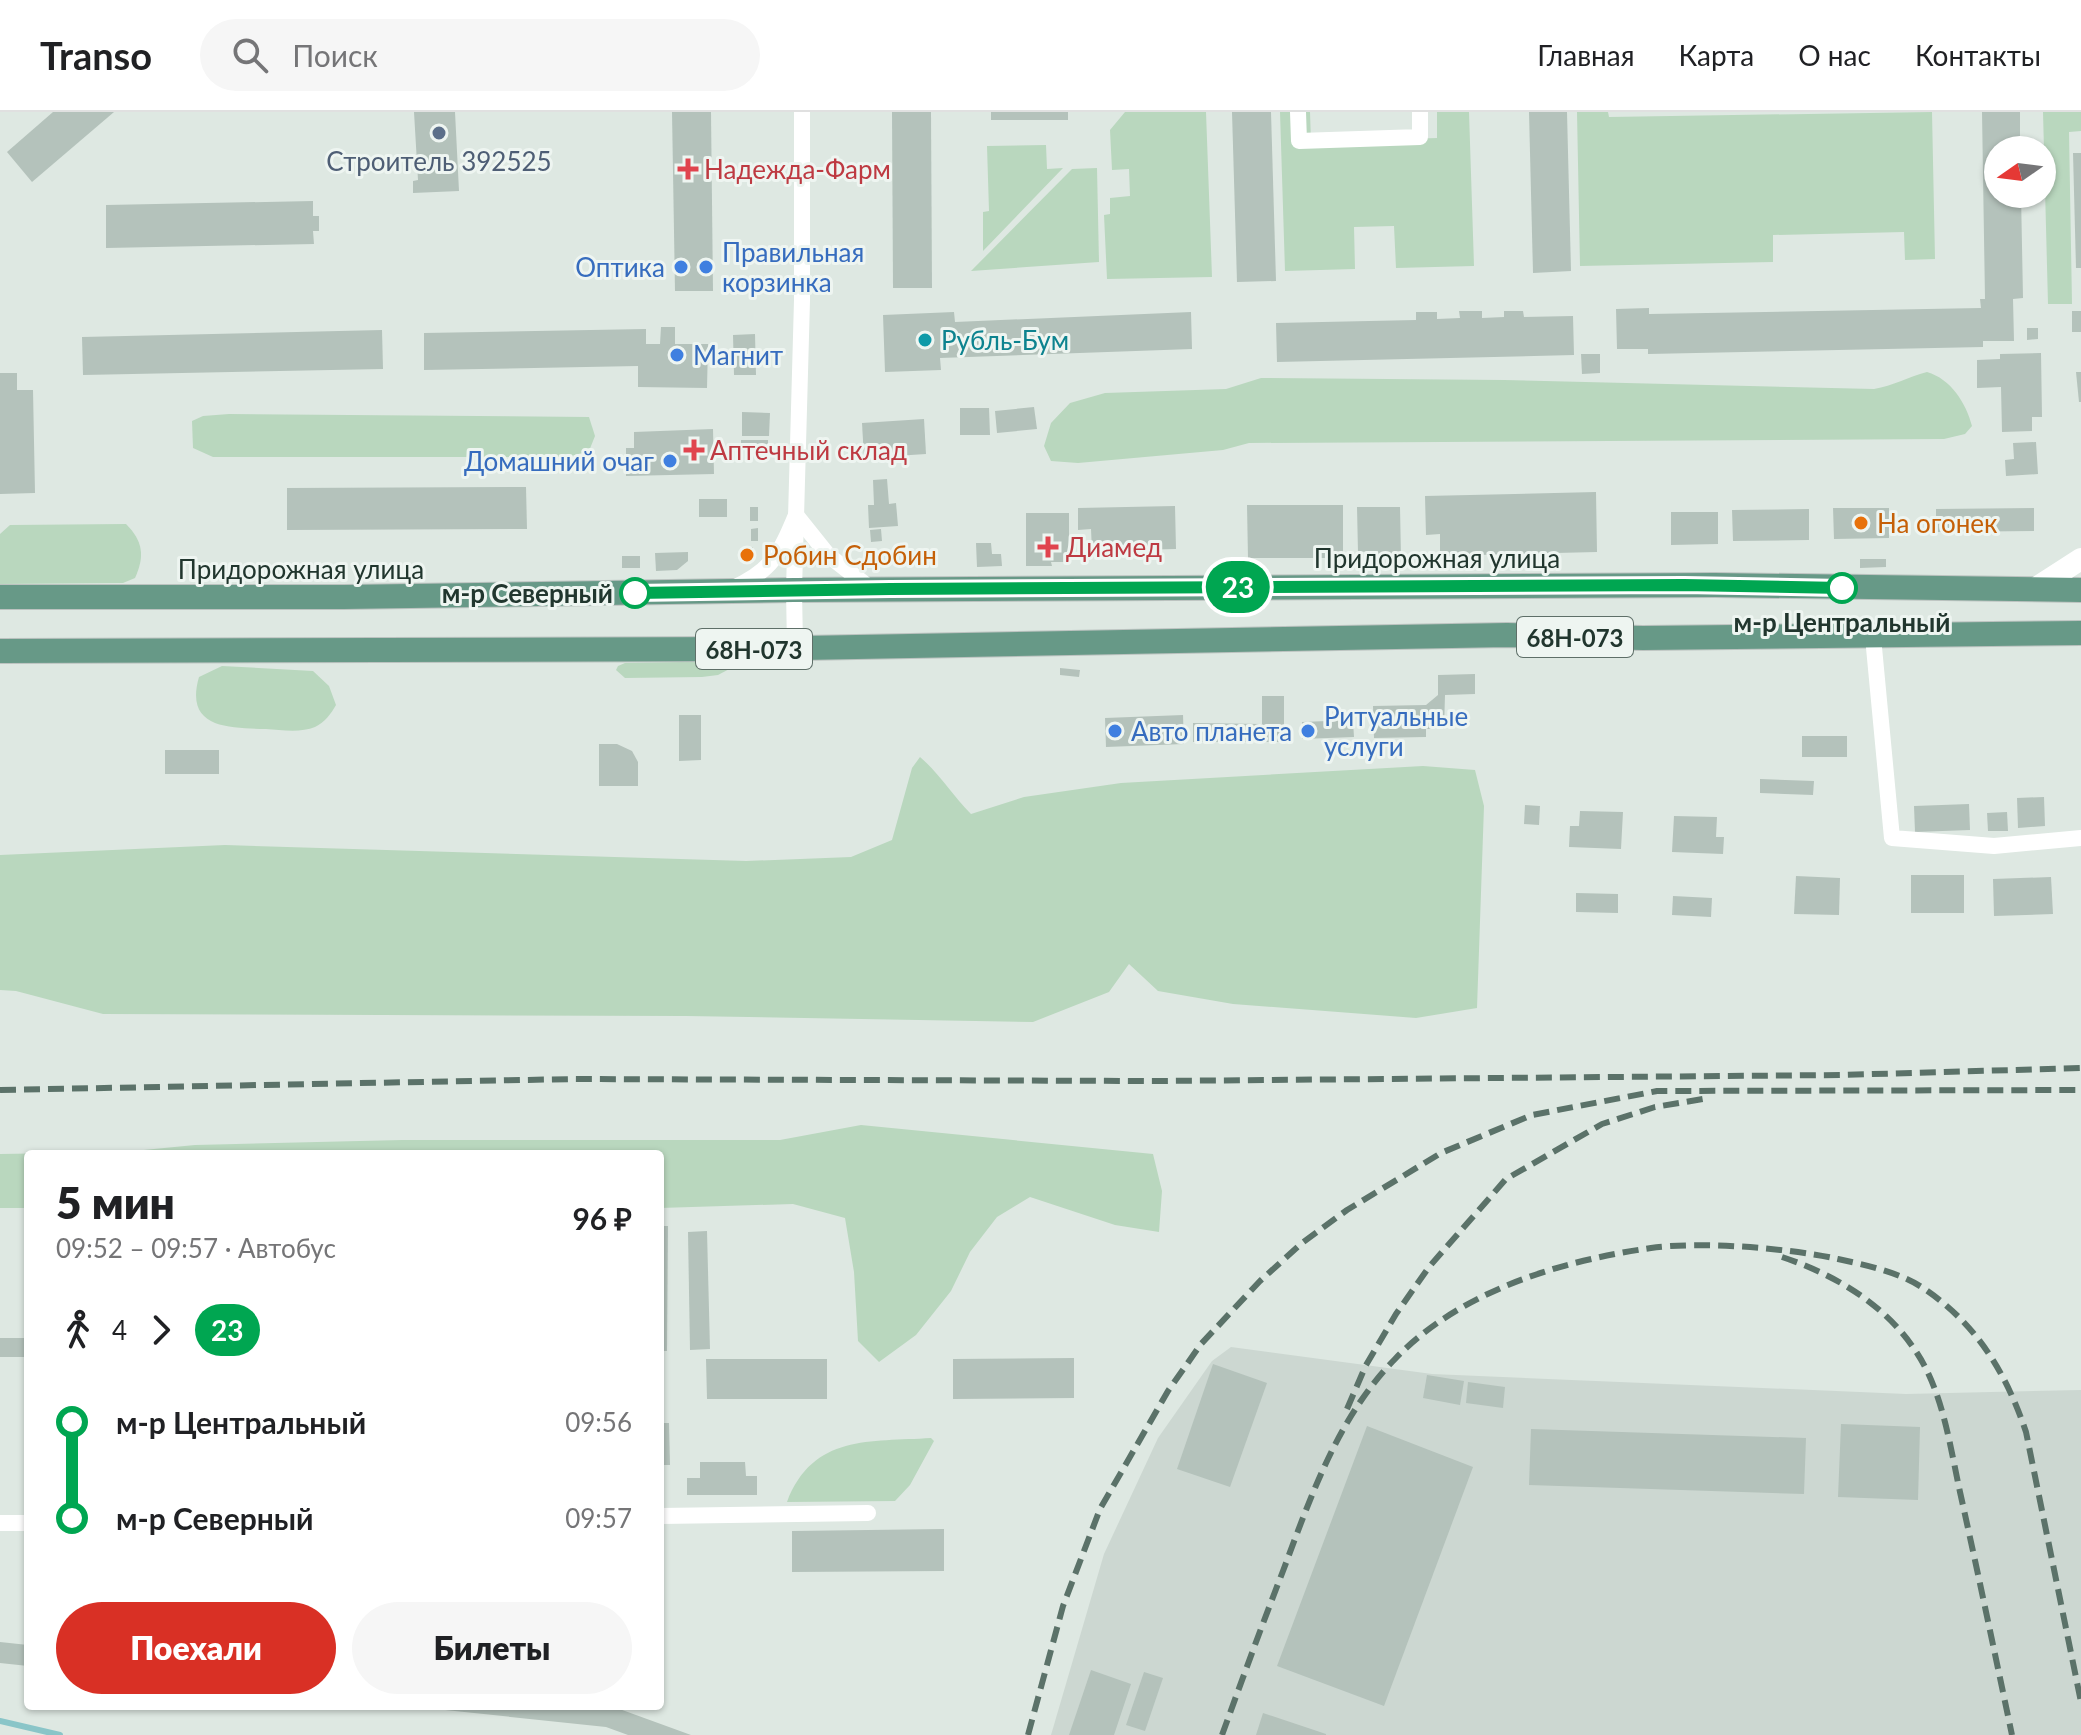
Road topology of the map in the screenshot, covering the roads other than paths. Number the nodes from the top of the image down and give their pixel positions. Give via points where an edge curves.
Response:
1 (802, 112) edge
2 (1298, 112) edge
3 (1420, 112) edge
4 (796, 515) junction
5 (2081, 559) edge
6 (871, 589) junction
7 (794, 590) junction
8 (2033, 590) junction
9 (2081, 590) edge
10 (726, 591) junction
11 (0, 597) edge
12 (2081, 633) edge
13 (1873, 637) junction
14 (795, 647) junction
15 (0, 651) edge
16 (2081, 838) edge
17 (868, 1513) dead end
18 (664, 1516) edge
19 (0, 1523) edge
20 (24, 1523) edge

1 - 4 street
2 - 3 street via 1299,141 1420,137
4 - 6 street via 828,555
4 - 7 street
4 - 10 street via 768,568
5 - 8 street
6 - 7 main road, Придорожная улица / 68Н-073
6 - 8 main road, Придорожная улица / 68Н-073 via 1715,585
7 - 10 main road, Придорожная улица / 68Н-073
7 - 14 street
8 - 9 main road, Придорожная улица / 68Н-073
10 - 11 main road, Придорожная улица / 68Н-073
12 - 13 main road, 68Н-073
13 - 14 main road, 68Н-073 via 1507,635
13 - 16 street via 1892,838 1994,846
14 - 15 main road, 68Н-073
17 - 18 street
19 - 20 street

